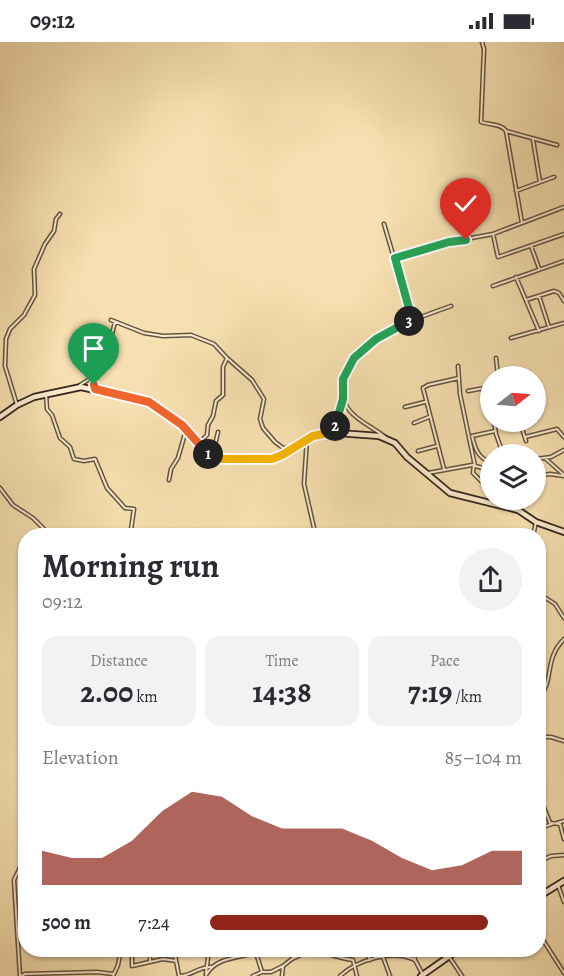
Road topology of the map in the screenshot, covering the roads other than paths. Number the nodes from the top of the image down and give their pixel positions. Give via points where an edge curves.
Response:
1 (482, 42) edge
2 (506, 131) junction
3 (533, 139) junction
4 (557, 145) dead end
5 (554, 177) dead end
6 (540, 182) junction
7 (516, 191) junction
8 (564, 207) edge
9 (60, 214) dead end
10 (522, 223) junction
11 (384, 224) dead end
12 (494, 234) junction
13 (564, 234) edge
14 (531, 246) junction
15 (395, 258) junction
16 (564, 261) edge
17 (539, 270) junction
18 (516, 278) junction
19 (493, 286) dead end
20 (539, 296) junction
21 (526, 300) junction
22 (564, 301) edge
23 (451, 306) dead end
24 (412, 319) junction
25 (564, 323) edge
26 (549, 328) junction
27 (539, 331) junction
28 (511, 338) dead end
29 (227, 358) junction
30 (496, 358) dead end
31 (458, 366) dead end
32 (497, 366) edge
33 (93, 374) junction
34 (459, 378) junction
35 (77, 387) junction
36 (95, 389) junction
37 (480, 389) edge
38 (468, 391) dead end
39 (46, 394) junction
40 (343, 399) junction
41 (426, 402) junction
42 (17, 405) junction
43 (405, 407) dead end
44 (0, 417) edge
45 (429, 417) junction
46 (414, 423) dead end
47 (186, 430) junction
48 (218, 432) dead end
49 (333, 432) junction
50 (490, 432) edge
51 (523, 432) edge
52 (470, 436) junction
53 (385, 437) junction
54 (564, 437) edge
55 (307, 438) junction
56 (198, 444) junction
57 (437, 446) junction
58 (294, 447) junction
59 (564, 450) edge
60 (418, 451) dead end
61 (212, 456) junction
62 (480, 456) edge
63 (546, 459) joint
64 (474, 466) junction
65 (480, 468) edge
66 (444, 469) junction
67 (428, 473) junction
68 (546, 475) edge
69 (564, 475) edge
70 (169, 480) dead end
71 (480, 480) edge
72 (0, 488) edge
73 (480, 500) edge
74 (517, 510) edge
75 (536, 522) junction
76 (44, 528) edge
77 (131, 528) edge
78 (315, 528) edge
79 (535, 528) edge
80 (564, 532) edge
81 (546, 598) edge
82 (564, 618) edge
83 (564, 639) edge
84 (546, 684) edge
85 (546, 737) edge
86 (564, 741) edge
87 (546, 810) edge
88 (564, 821) edge
89 (557, 823) junction
90 (552, 824) junction
91 (546, 826) edge
92 (564, 839) edge
93 (564, 855) edge
94 (546, 858) edge
95 (18, 872) edge
96 (564, 881) edge
97 (558, 885) junction
98 (546, 892) edge
99 (564, 902) edge
100 (18, 944) edge
101 (546, 945) edge
102 (19, 957) edge
103 (119, 957) edge
104 (132, 957) edge
105 (150, 957) edge
106 (175, 957) edge
107 (208, 957) edge
108 (242, 957) edge
109 (257, 957) edge
110 (296, 957) edge
111 (338, 957) edge
112 (369, 957) edge
113 (383, 957) joint
114 (408, 957) edge
115 (414, 957) edge
116 (446, 957) edge
117 (449, 957) edge
118 (292, 959) joint
119 (370, 960) junction
120 (415, 960) junction
121 (176, 961) junction
122 (150, 962) junction
123 (355, 964) junction
124 (283, 966) junction
125 (206, 967) junction
126 (212, 967) junction
127 (262, 972) junction
128 (564, 973) edge
129 (62, 975) edge
130 (113, 975) edge
131 (20, 976) edge
132 (180, 976) edge
133 (206, 976) edge
134 (253, 976) edge
135 (282, 976) edge
136 (340, 976) edge
137 (357, 976) edge
138 (390, 976) edge
139 (422, 976) edge
140 (462, 976) edge

1 - 2 street via 481,122
2 - 3 street
2 - 7 street
3 - 4 street
3 - 6 street
5 - 6 street
6 - 7 street
7 - 10 street
8 - 10 street
9 - 42 street via 34,269 35,295 6,339 5,366
10 - 12 street
11 - 15 street
12 - 14 street via 498,258
12 - 15 street
13 - 14 street
14 - 17 street
15 - 24 street
16 - 17 street
17 - 18 street
18 - 19 street
18 - 21 street
20 - 21 street
20 - 22 street via 557,292
20 - 26 street
21 - 27 street
23 - 24 street
24 - 40 street via 376,339 354,358 343,379
25 - 26 street
26 - 27 street
27 - 28 street
29 - 33 street via 204,339 188,334 158,336 113,321 112,334
29 - 56 street via 223,392 216,401 207,435
29 - 58 street via 250,377 262,396 263,428 280,446
30 - 32 street
31 - 34 street
33 - 35 street
33 - 36 street
34 - 41 street via 424,386
34 - 52 street
35 - 36 street
35 - 39 street
36 - 47 street via 148,401
37 - 38 street
39 - 42 street
39 - 77 street via 47,409 74,459 95,459 107,488 124,508 133,509
40 - 49 street
40 - 53 street via 350,410
41 - 43 street
41 - 45 street
42 - 44 street
45 - 46 street
45 - 57 street
47 - 56 street
47 - 70 street
48 - 61 street
49 - 53 street
49 - 55 street
50 - 52 street
51 - 54 street via 525,439 556,429
52 - 62 street
52 - 64 street
53 - 67 street
55 - 58 street
55 - 78 street via 304,484
56 - 61 street
57 - 60 street
57 - 66 street
58 - 61 street via 272,459
59 - 63 street
63 - 69 street
64 - 65 street
64 - 66 street
64 - 71 street via 473,473
66 - 67 street
67 - 73 street via 450,492
68 - 69 street
72 - 76 street via 13,505
74 - 75 street
75 - 79 street
75 - 80 street
81 - 82 street
83 - 84 street via 552,654
85 - 86 street
87 - 90 street
88 - 89 street
89 - 90 street
89 - 92 street
90 - 91 street
93 - 94 street
95 - 100 street via 14,880
96 - 97 street
97 - 98 street
97 - 99 street
101 - 128 street
102 - 131 street
103 - 130 street
104 - 122 street via 132,965
105 - 122 street
106 - 121 street
107 - 125 street
108 - 126 street via 224,959
109 - 127 street
110 - 118 street
111 - 123 street
112 - 119 street
113 - 119 street
113 - 138 street
114 - 120 street
115 - 120 street
116 - 139 street
117 - 140 street
118 - 124 street
119 - 123 street
120 - 139 street
121 - 122 street
121 - 132 street
123 - 136 street
123 - 137 street
124 - 127 street
124 - 135 street
125 - 126 street
125 - 132 street
125 - 133 street
126 - 133 street
127 - 134 street
129 - 130 street
129 - 131 street

